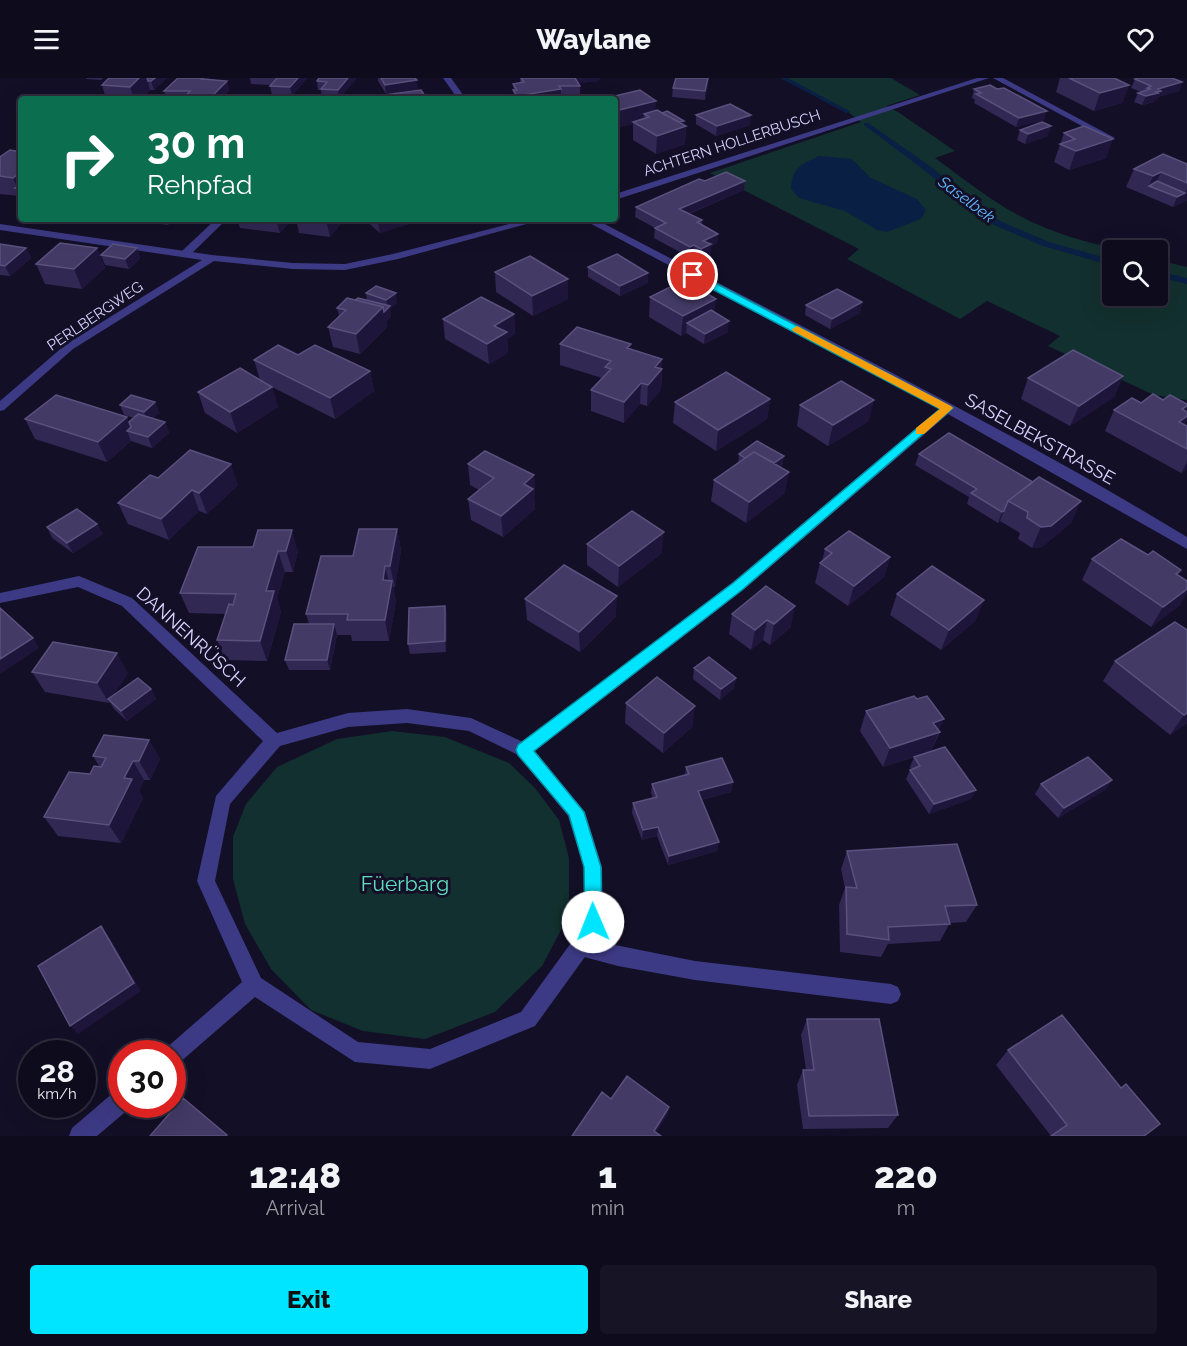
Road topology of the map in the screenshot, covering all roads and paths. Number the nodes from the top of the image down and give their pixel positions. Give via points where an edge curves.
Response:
1 (447, 78) edge
2 (985, 78) edge
3 (998, 78) edge
4 (460, 96) edge
5 (1111, 138) edge
6 (618, 196) edge
7 (219, 222) edge
8 (528, 222) edge
9 (593, 222) edge
10 (0, 227) edge
11 (186, 253) junction
12 (212, 258) junction
13 (0, 407) edge
14 (947, 408) junction
15 (1187, 544) edge
16 (0, 597) edge
17 (274, 741) junction
18 (524, 750) junction
19 (580, 947) junction
20 (254, 985) junction
21 (891, 994) dead end
22 (186, 1044) edge
23 (108, 1112) edge
24 (80, 1136) edge

1 - 4 street
2 - 6 street, ACHTERN HOLLERBUSCH
3 - 5 street
7 - 11 street
8 - 12 street via 345,267
9 - 14 street, SASELBEKSTRASSE
10 - 11 street
11 - 12 street
12 - 13 street, PERLBERGWEG via 69,347
14 - 15 street, SASELBEKSTRASSE via 1130,508
14 - 18 street via 738,586
16 - 17 street, DANNENRÜSCH via 79,581 127,602
17 - 18 street via 348,720 406,716 471,725
17 - 20 street via 222,801 206,881
18 - 19 street via 576,812 593,867 593,922
19 - 20 street via 528,1019 430,1059 355,1052
19 - 21 street via 694,970
20 - 22 street
23 - 24 street

